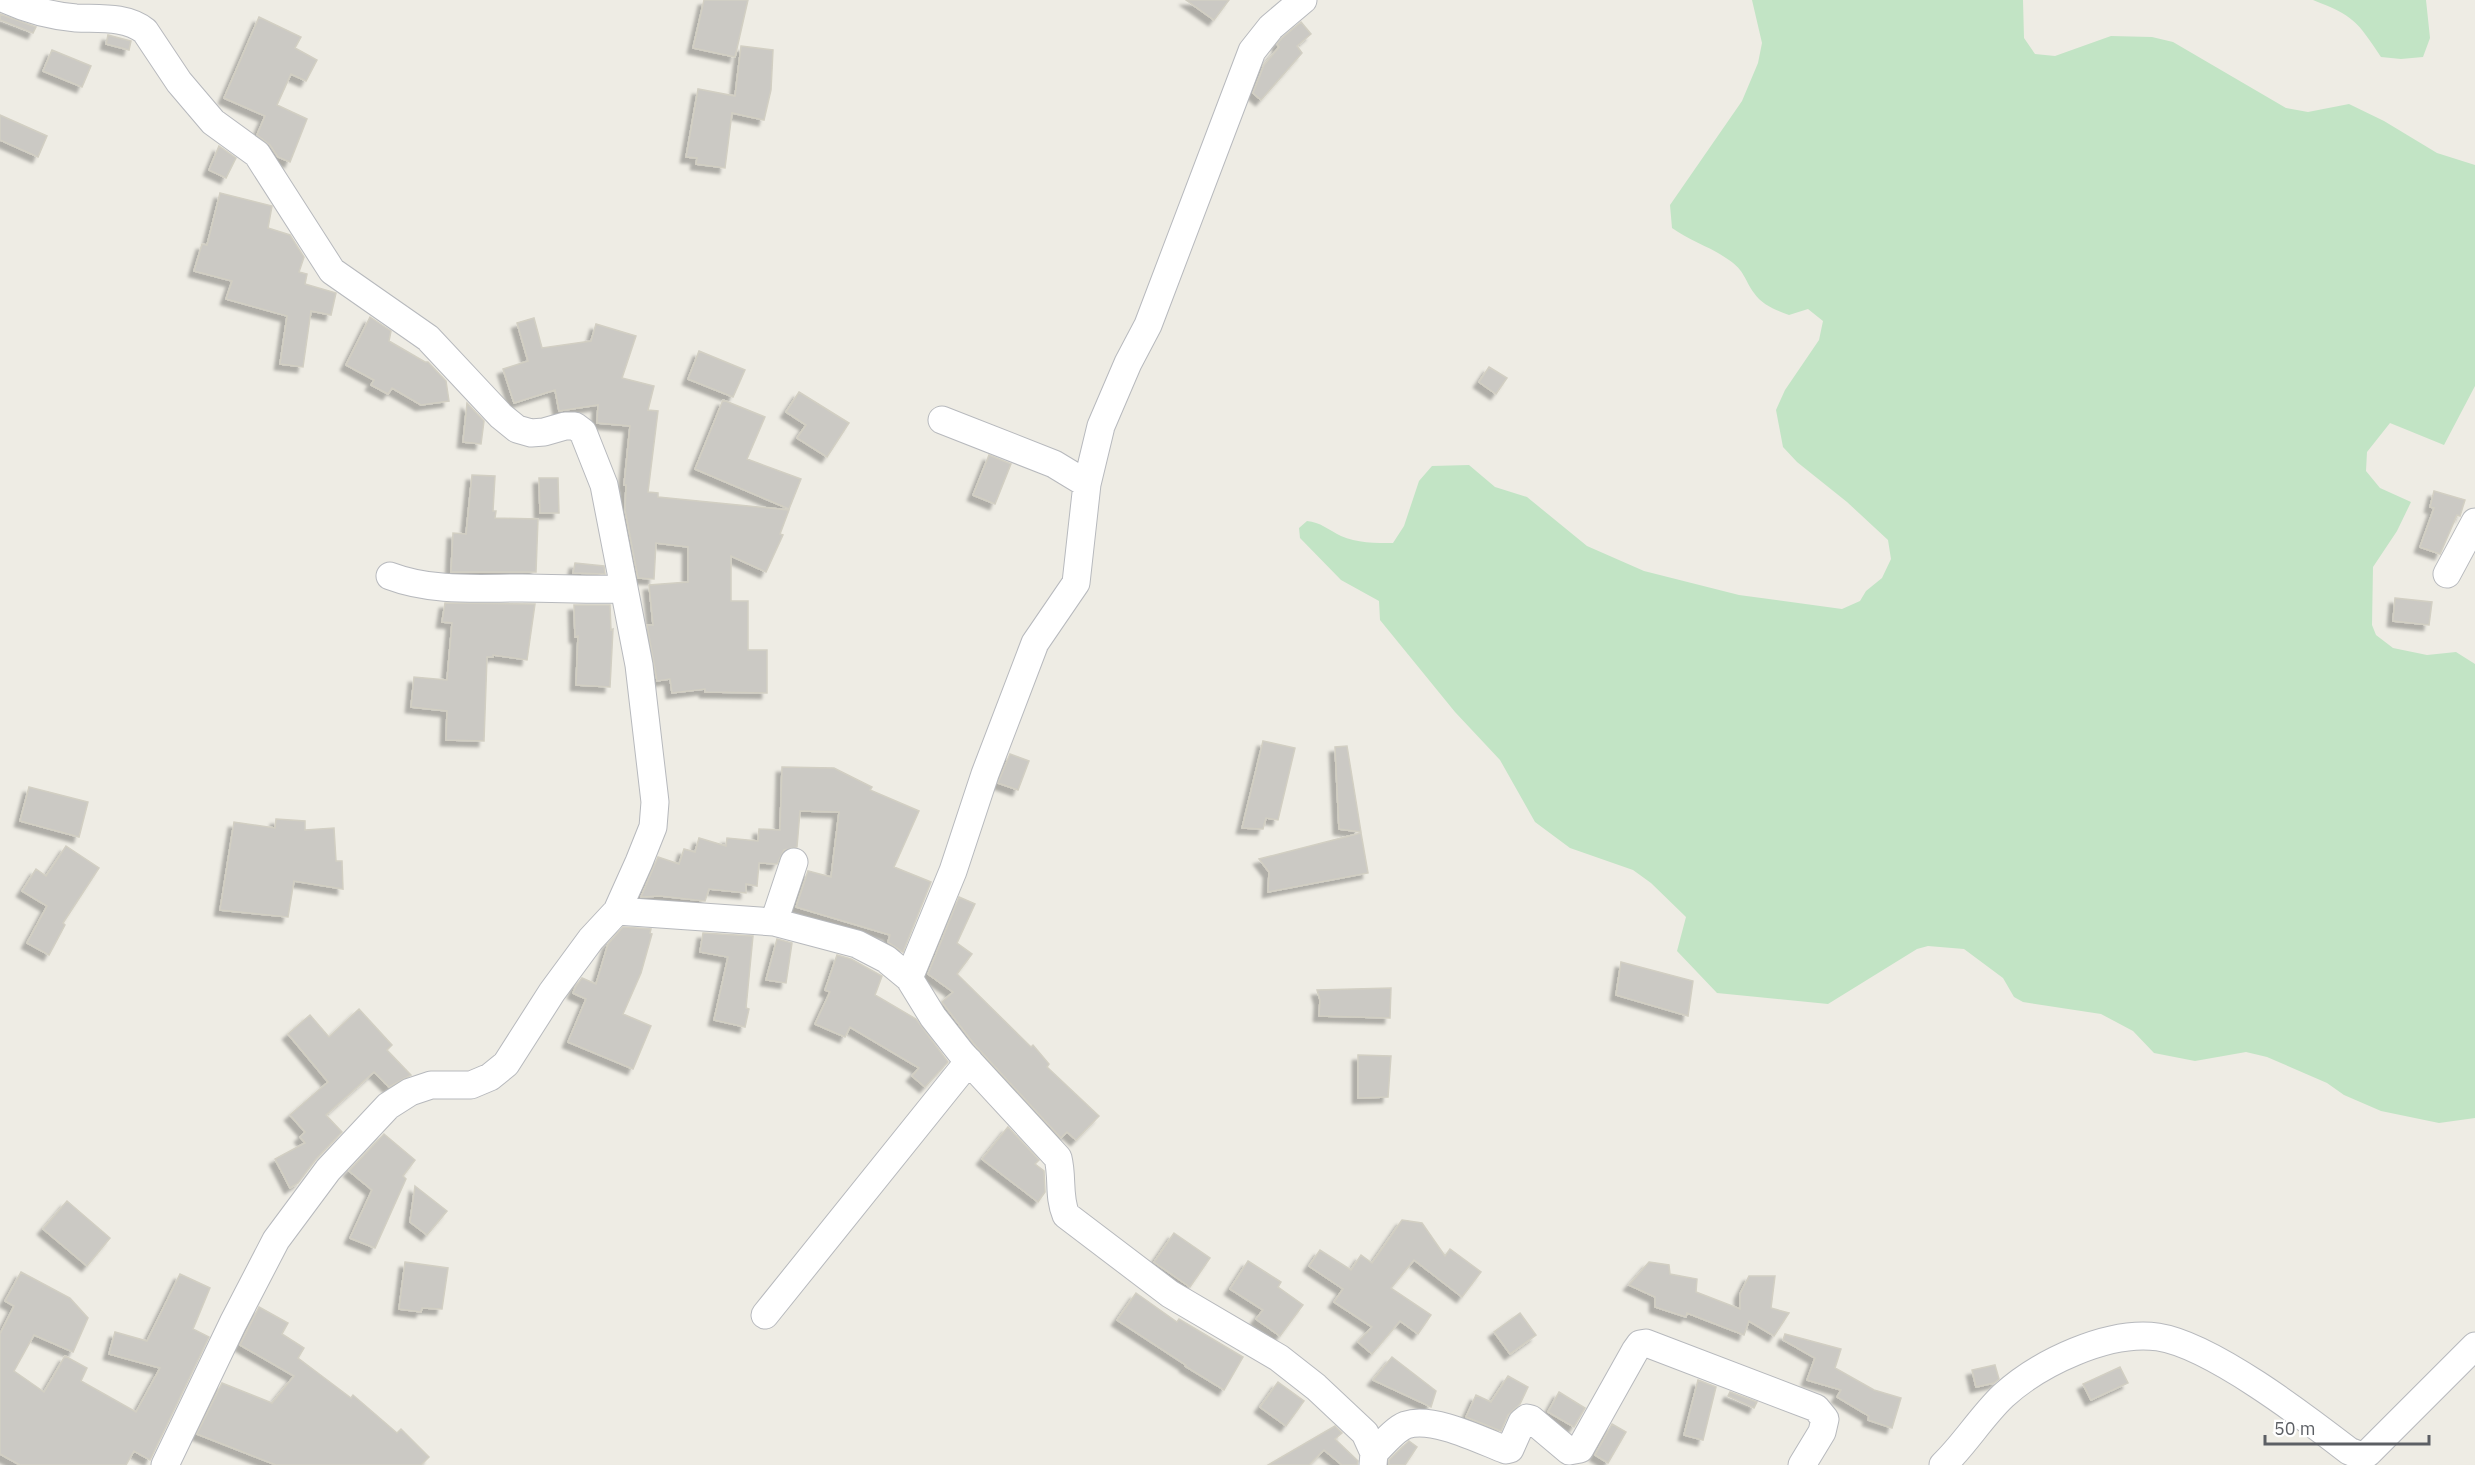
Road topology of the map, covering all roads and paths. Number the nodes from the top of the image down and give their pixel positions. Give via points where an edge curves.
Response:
1 (8, 0) edge
2 (1303, 0) edge
3 (942, 420) dead end
4 (1087, 484) junction
5 (2475, 522) edge
6 (2447, 574) dead end
7 (390, 576) dead end
8 (624, 589) junction
9 (794, 862) dead end
10 (617, 911) junction
11 (774, 922) junction
12 (909, 978) junction
13 (969, 1061) junction
14 (765, 1315) dead end
15 (2475, 1346) edge
16 (1373, 1459) edge
17 (165, 1465) edge
18 (1802, 1465) edge
19 (1943, 1465) edge

1 - 8 street via 49,14 139,26 213,122 257,154 332,271 428,339 517,429 531,433 575,426 583,432 604,484
2 - 4 street via 1271,27 1252,51 1148,325 1101,426
3 - 4 street via 1054,464
4 - 12 street via 1076,583 1035,643
5 - 6 street
7 - 8 street via 413,585 440,588
8 - 10 street via 639,665 655,802 653,827
9 - 11 street
10 - 11 street
10 - 17 street via 552,992 506,1064 471,1085 431,1085 410,1092 388,1106 328,1170 281,1234
11 - 12 street via 857,944 886,959
12 - 13 street via 933,1017
13 - 14 street
13 - 16 street via 1058,1158 1060,1201 1066,1215 1170,1294 1279,1358 1316,1387 1365,1433
15 - 19 street via 2368,1453 2359,1455 2236,1372 2177,1342 2129,1337 2103,1342 2067,1355 2017,1385
16 - 18 street via 1404,1425 1420,1423 1439,1425 1506,1450 1527,1418 1569,1451 1580,1449 1635,1351 1646,1343 1816,1408 1825,1419 1822,1432

